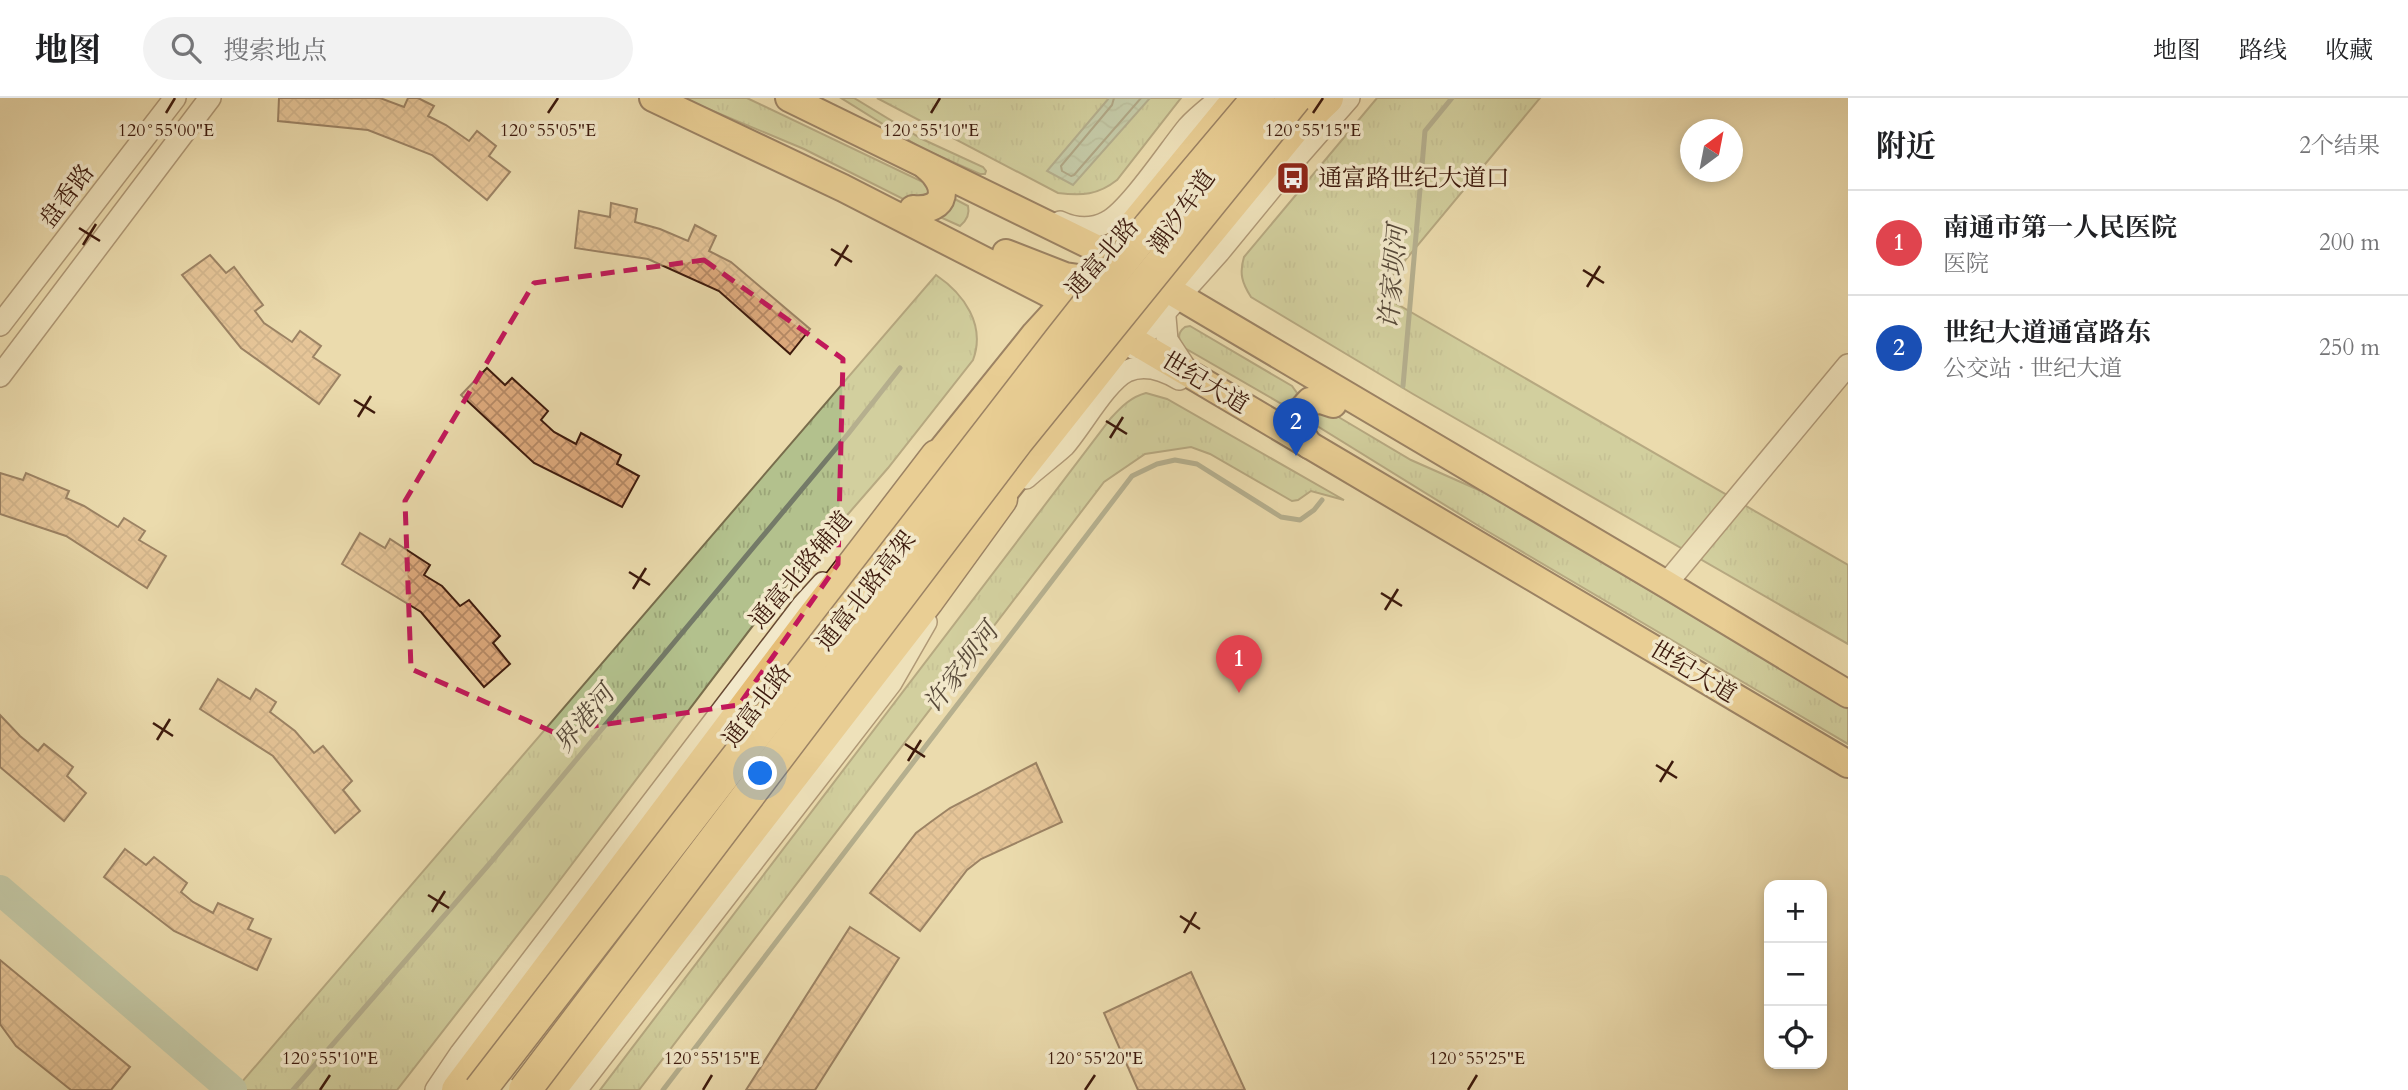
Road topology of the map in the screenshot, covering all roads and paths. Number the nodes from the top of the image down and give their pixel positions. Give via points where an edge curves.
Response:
1 (175, 98) edge
2 (210, 98) edge
3 (653, 98) edge
4 (789, 98) edge
5 (1222, 98) edge
6 (1236, 98) edge
7 (1258, 98) edge
8 (1327, 98) edge
9 (1349, 98) edge
10 (1305, 104) edge
11 (694, 117) junction
12 (890, 146) junction
13 (922, 163) junction
14 (1252, 198) junction
15 (1124, 208) junction
16 (913, 209) junction
17 (1102, 251) junction
18 (1195, 251) junction
19 (1143, 275) junction
20 (1072, 293) junction
21 (1164, 303) junction
22 (0, 325) edge
23 (1031, 332) junction
24 (1133, 339) junction
25 (1848, 365) edge
26 (999, 372) junction
27 (1189, 372) junction
28 (0, 376) edge
29 (1113, 383) junction
30 (1333, 404) junction
31 (1302, 441) junction
32 (937, 456) junction
33 (1041, 464) junction
34 (1001, 499) junction
35 (1565, 525) junction
36 (1666, 584) junction
37 (934, 599) junction
38 (1848, 694) edge
39 (1848, 764) edge
40 (436, 1090) edge
41 (458, 1090) edge
42 (466, 1090) edge
43 (480, 1090) edge
44 (525, 1090) edge
45 (548, 1090) edge
46 (576, 1090) edge

1 - 22 street, 盘香路
2 - 28 street
3 - 11 main road, 世纪大道
4 - 12 main road
5 - 15 street via 1191,125
5 - 17 street
6 - 17 main road, 通富北路
7 - 43 highway, 通富北路高架, bridge via 1101,288
8 - 10 highway, 通富北路高架
9 - 14 street
10 - 14 main road
10 - 18 street, 潮汐车道
10 - 44 highway, 通富北路高架, bridge via 1017,441
11 - 16 main road via 804,156
11 - 20 main road, 世纪大道
12 - 13 main road
12 - 15 street via 1078,229 1109,222
13 - 16 main road via 937,174 942,196 936,206
13 - 17 main road
14 - 18 main road
14 - 18 main road
15 - 17 street
16 - 20 main road via 1027,263
17 - 19 main road
17 - 20 main road, 通富北路
18 - 19 main road
18 - 21 main road
19 - 20 main road via 1096,282
19 - 21 main road
20 - 21 main road via 1095,307
20 - 23 main road, 通富北路
20 - 24 main road, 世纪大道
21 - 24 main road
21 - 27 street via 1167,340
21 - 30 main road
21 - 35 main road
23 - 26 main road, 通富北路
23 - 26 main road
24 - 27 main road, 世纪大道
24 - 29 street
24 - 33 street
24 - 34 main road
25 - 36 street
26 - 32 main road, 通富北路
26 - 40 street, 通富北路辅道 via 803,605
27 - 31 main road, 世纪大道
29 - 31 street via 1127,371 1156,368 1236,414
29 - 33 street via 1063,446
30 - 31 main road via 1310,401 1298,414
30 - 35 main road via 1434,465
31 - 39 main road, 世纪大道
32 - 41 highway
32 - 42 main road, 通富北路 via 899,518
33 - 34 street
33 - 37 street
34 - 37 highway
34 - 45 main road via 939,564
35 - 36 main road
36 - 38 main road
37 - 45 highway
37 - 46 street via 891,683

